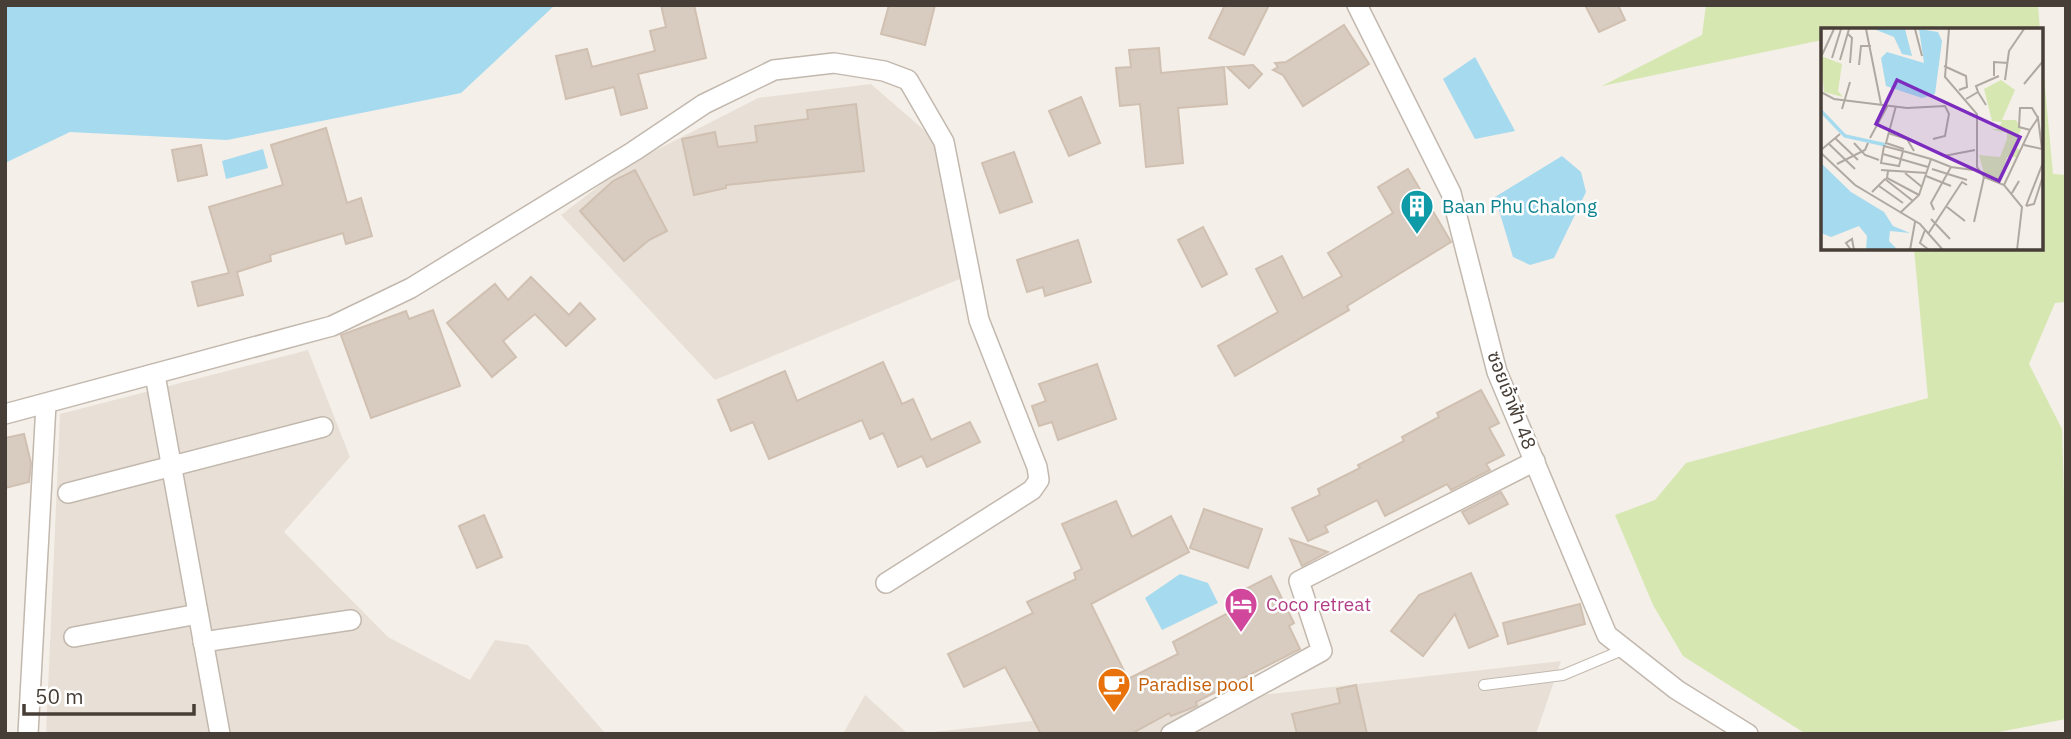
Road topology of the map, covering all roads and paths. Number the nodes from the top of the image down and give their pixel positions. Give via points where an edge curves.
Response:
1 (1357, 5) edge
2 (155, 375) junction
3 (46, 404) junction
4 (5, 414) edge
5 (323, 427) dead end
6 (1535, 461) junction
7 (172, 466) junction
8 (68, 493) dead end
9 (886, 583) dead end
10 (198, 614) junction
11 (351, 620) dead end
12 (74, 637) dead end
13 (203, 642) junction
14 (1625, 649) junction
15 (1484, 685) dead end
16 (1173, 733) edge
17 (28, 734) edge
18 (220, 734) edge
19 (1748, 734) edge

1 - 6 street, ซอยเจ้าฟ้า 48 via 1451,193 1497,372
2 - 3 street
2 - 7 street
2 - 9 street via 332,326 411,288 704,104 774,70 834,63 884,71 908,80 944,142 979,320 1025,432 1039,480 1032,490
3 - 4 street
3 - 17 street
5 - 7 street
6 - 14 street, ซอยเจ้าฟ้า 48 via 1607,635
6 - 16 street via 1299,581 1322,651
7 - 8 street
7 - 10 street
10 - 12 street
10 - 13 street
11 - 13 street
13 - 18 street
14 - 15 lane via 1563,675
14 - 19 street, ซอยเจ้าฟ้า 48 via 1677,690

